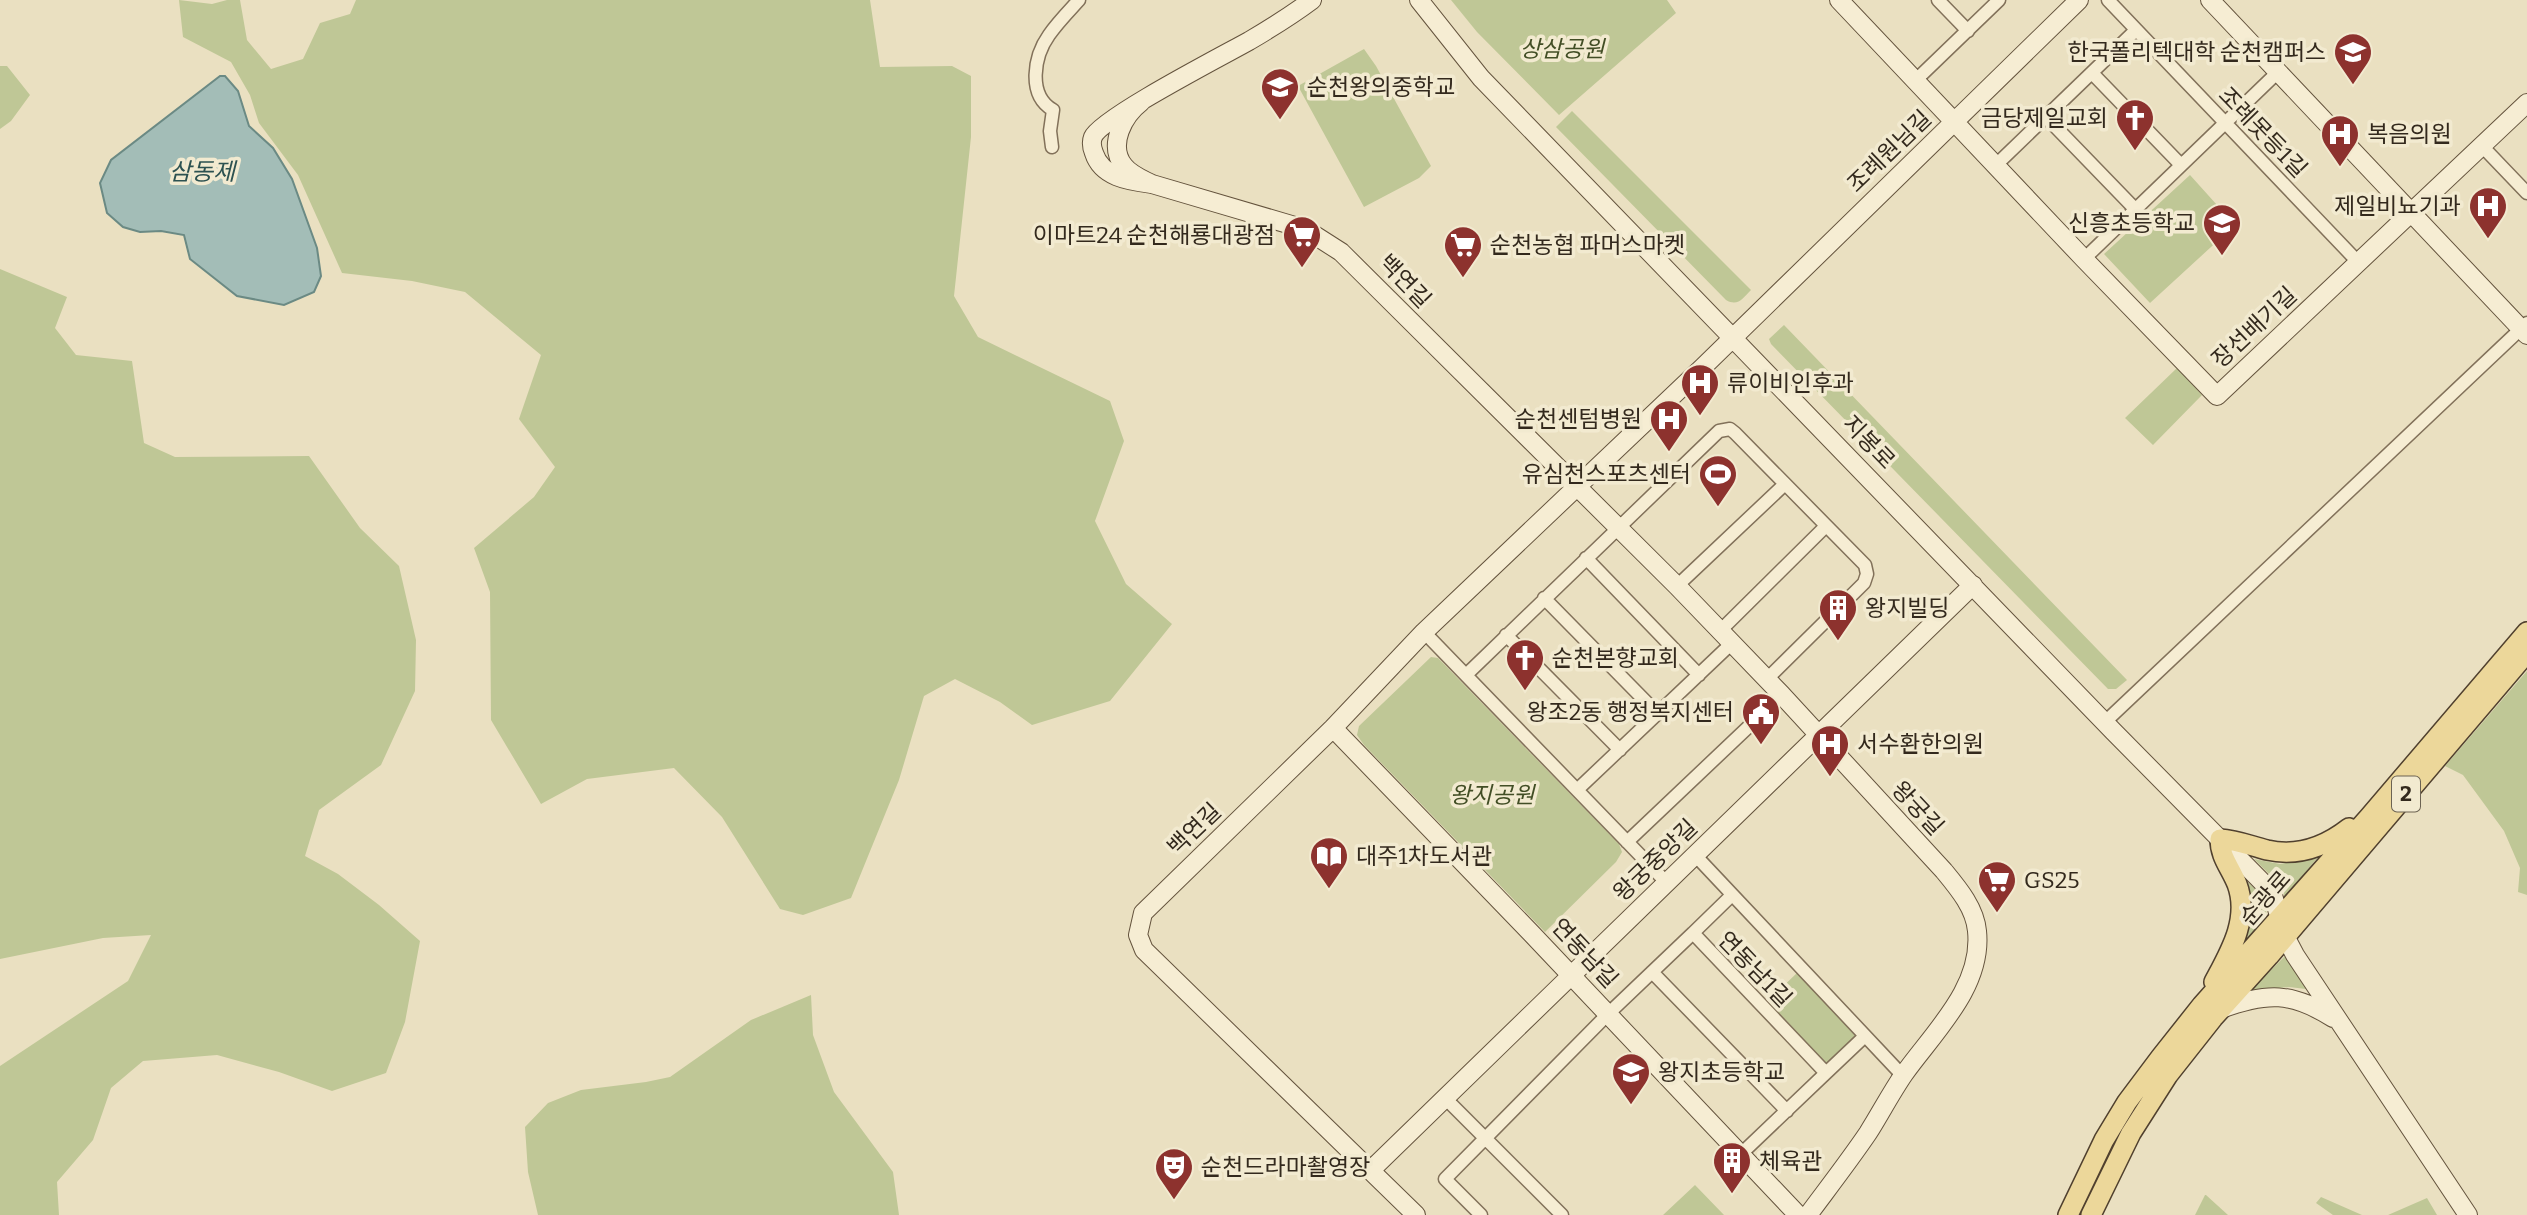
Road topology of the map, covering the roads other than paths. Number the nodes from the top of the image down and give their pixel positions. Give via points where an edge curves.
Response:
1 (1079, 0) edge
2 (1312, 0) edge
3 (1419, 0) edge
4 (1839, 0) edge
5 (1938, 0) edge
6 (1999, 0) edge
7 (2079, 0) edge
8 (2108, 0) edge
9 (2210, 0) edge
10 (1968, 30) junction
11 (2136, 30) junction
12 (2279, 71) junction
13 (2092, 73) junction
14 (1916, 80) junction
15 (1141, 102) junction
16 (2527, 103) edge
17 (2046, 117) junction
18 (1955, 121) junction
19 (2226, 123) junction
20 (2482, 146) junction
21 (1052, 147) dead end
22 (1996, 165) junction
23 (2181, 165) junction
24 (1152, 184) junction
25 (2527, 193) edge
26 (2135, 209) junction
27 (2412, 212) junction
28 (2084, 259) junction
29 (2358, 262) junction
30 (2525, 329) edge
31 (1733, 337) junction
32 (1785, 484) junction
33 (1577, 485) junction
34 (1826, 526) junction
35 (1618, 528) junction
36 (1586, 558) junction
37 (1973, 585) junction
38 (1677, 586) junction
39 (1544, 598) junction
40 (1424, 632) junction
41 (2527, 632) edge
42 (1506, 635) junction
43 (1726, 637) junction
44 (2527, 652) edge
45 (1466, 675) junction
46 (1699, 675) junction
47 (1767, 679) junction
48 (1782, 695) junction
49 (1658, 713) junction
50 (2105, 722) junction
51 (1333, 728) junction
52 (1818, 735) junction
53 (1620, 750) junction
54 (1577, 790) junction
55 (2369, 817) junction
56 (2220, 839) junction
57 (1627, 842) junction
58 (1695, 855) junction
59 (1667, 883) junction
60 (1731, 895) junction
61 (2282, 927) junction
62 (1693, 933) junction
63 (1652, 972) junction
64 (1571, 975) junction
65 (2212, 1007) junction
66 (1608, 1014) junction
67 (2340, 1022) junction
68 (1865, 1036) junction
69 (1826, 1073) junction
70 (1903, 1076) junction
71 (1445, 1098) junction
72 (1787, 1111) junction
73 (1485, 1139) junction
74 (1741, 1154) junction
75 (1371, 1170) junction
76 (1416, 1215) edge
77 (1481, 1215) edge
78 (1562, 1215) edge
79 (1798, 1215) edge
80 (1808, 1215) edge
81 (2068, 1215) edge
82 (2091, 1215) edge
83 (2468, 1215) edge

1 - 21 street via 1049,35 1037,70 1040,100 1053,110
2 - 15 street, 백연길
3 - 31 street, 지봉로 via 1481,78
4 - 14 street, 장선배기길
5 - 10 street
6 - 10 street
7 - 18 street, 조례원님길
8 - 11 street, 조례못등1길
9 - 12 street
10 - 14 street
11 - 13 street
11 - 19 street, 조례못등1길
12 - 19 street
12 - 27 street
13 - 17 street
13 - 23 street
14 - 18 street, 장선배기길
15 - 24 street, 백연길 via 1122,123 1117,145 1125,167
15 - 24 street, 백연길 via 1099,129 1092,145 1107,172
16 - 20 street, 장선배기길
17 - 22 street
17 - 26 street
18 - 22 street, 장선배기길
18 - 31 street, 조례원님길
19 - 23 street
19 - 29 street, 조례못등1길
20 - 25 street
20 - 27 street, 장선배기길
22 - 28 street, 장선배기길
23 - 26 street
24 - 33 street, 백연길 via 1279,220 1323,239 1356,265
26 - 28 street
27 - 29 street, 장선배기길
27 - 30 street
28 - 29 street, 장선배기길 via 2217,396
30 - 50 street
31 - 33 street, 백연길
31 - 37 street, 지봉로
32 - 34 street
32 - 35 street via 1735,433 1723,430
32 - 38 street
33 - 35 street, 왕궁길
33 - 40 street, 백연길
34 - 43 street
34 - 47 street via 1865,565 1867,579
35 - 36 street
35 - 38 street, 왕궁길
36 - 39 street
36 - 46 street
37 - 50 street, 지봉로
37 - 52 street, 왕궁중앙길
38 - 43 street, 왕궁길
39 - 42 street
39 - 49 street
40 - 45 street
40 - 51 street, 백연길
41 - 55 main road, 순광로 / 2
42 - 45 street
42 - 53 street
43 - 46 street
43 - 47 street, 왕궁길
44 - 61 main road, 순광로 / 2
45 - 54 street
46 - 49 street
47 - 48 street, 왕궁길
48 - 52 street, 왕궁길
48 - 57 street
49 - 53 street
50 - 56 street, 지봉로
51 - 64 street, 연동남길
51 - 75 street, 백연길 via 1143,913 1138,935 1143,950
52 - 58 street, 왕궁중앙길
52 - 70 street, 왕궁길 via 1944,871 1969,905 1978,930 1975,958 1963,991
53 - 54 street
54 - 57 street
55 - 56 main road via 2316,848 2292,852
55 - 61 main road, 순광로 / 2
56 - 61 street, 지봉로 via 2272,892
56 - 65 main road via 2220,853 2238,885 2241,920
57 - 59 street
58 - 59 street, 왕궁중앙길
58 - 60 street, 연동남1길
59 - 64 street, 왕궁중앙길
60 - 62 street
60 - 68 street, 연동남1길
61 - 65 main road, 순광로 / 2
61 - 67 street, 지봉로 via 2296,957
62 - 63 street, 연동남1길
62 - 69 street, 연동남1길
63 - 66 street, 연동남1길
63 - 72 street
64 - 66 street, 연동남길
64 - 71 street, 왕궁중앙길
65 - 67 street via 2273,995 2316,1007
65 - 81 main road, 순광로 / 2 via 2127,1102
65 - 82 main road, 순광로 / 2 via 2131,1133
66 - 73 street, 연동남1길
66 - 74 street, 연동남길
67 - 83 street, 지봉로
68 - 69 street
68 - 70 street, 연동남1길
69 - 72 street
70 - 80 street, 왕궁길
71 - 73 street
71 - 75 street, 왕궁중앙길
72 - 74 street
73 - 77 street, 연동남1길 via 1445,1179
73 - 78 street
74 - 79 street, 연동남길
75 - 76 street, 백연길

